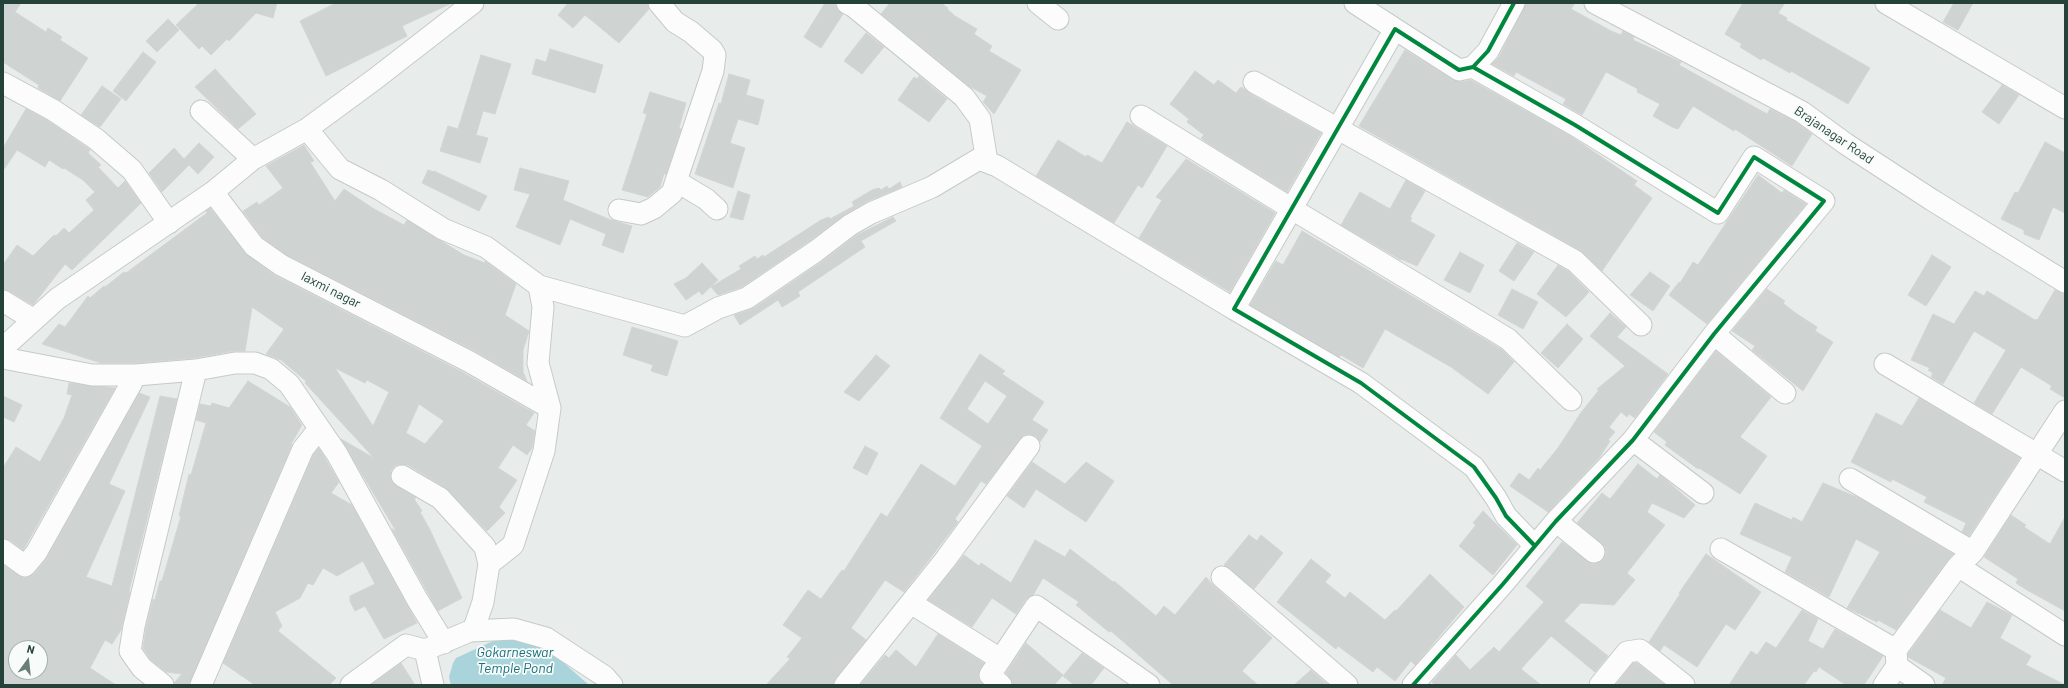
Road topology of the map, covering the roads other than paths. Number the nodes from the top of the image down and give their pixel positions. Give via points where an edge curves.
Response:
1 (659, 3) edge
2 (847, 3) edge
3 (1038, 3) edge
4 (1355, 3) edge
5 (1514, 3) edge
6 (1595, 3) edge
7 (1886, 3) edge
8 (468, 5) edge
9 (1058, 19) dead end
10 (1395, 29) junction
11 (1473, 67) junction
12 (3, 82) edge
13 (1254, 82) dead end
14 (2065, 108) edge
15 (201, 111) dead end
16 (1141, 116) dead end
17 (1338, 128) junction
18 (307, 129) junction
19 (253, 159) junction
20 (987, 162) junction
21 (676, 181) junction
22 (213, 192) junction
23 (717, 209) dead end
24 (1292, 209) junction
25 (619, 210) dead end
26 (169, 223) junction
27 (2065, 282) edge
28 (539, 286) junction
29 (3, 301) edge
30 (1234, 309) junction
31 (34, 320) junction
32 (1641, 325) dead end
33 (1714, 334) junction
34 (3, 348) edge
35 (3, 358) edge
36 (1885, 364) dead end
37 (196, 370) junction
38 (136, 375) junction
39 (1785, 393) dead end
40 (1571, 400) dead end
41 (550, 408) junction
42 (2065, 411) edge
43 (322, 432) junction
44 (1633, 440) junction
45 (1029, 446) dead end
46 (2037, 455) junction
47 (2065, 472) edge
48 (402, 476) dead end
49 (1850, 479) dead end
50 (1703, 493) dead end
51 (1556, 521) junction
52 (1535, 546) junction
53 (1721, 549) dead end
54 (3, 550) edge
55 (1594, 552) dead end
56 (1966, 559) junction
57 (489, 564) junction
58 (1222, 577) dead end
59 (910, 603) junction
60 (473, 631) junction
61 (2065, 634) edge
62 (435, 647) junction
63 (1896, 658) junction
64 (1000, 659) junction
65 (163, 685) edge
66 (201, 685) edge
67 (351, 685) edge
68 (433, 685) edge
69 (612, 685) edge
70 (845, 685) edge
71 (1001, 685) edge
72 (1149, 685) edge
73 (1347, 685) edge
74 (1413, 685) edge
75 (1600, 685) edge
76 (1684, 685) edge
77 (1884, 685) edge
78 (1924, 685) edge

1 - 21 street via 675,22 698,37 715,55 710,78
2 - 20 street via 854,6 964,98 980,119
3 - 9 street
4 - 10 street
5 - 11 street via 1488,51
6 - 27 street, Brajanagar Road via 1802,112 1932,200
7 - 14 street
8 - 18 street via 376,79
10 - 11 street via 1459,70
10 - 17 street
11 - 33 street via 1576,125 1718,213 1754,157 1824,201
12 - 26 street via 53,110 96,139 132,170
13 - 17 street
15 - 19 street
16 - 24 street
17 - 24 street
17 - 32 street via 1575,261
18 - 19 street
18 - 28 street via 340,169 381,190 443,229 486,246
19 - 22 street
20 - 28 street via 979,159 932,187 871,213 850,225 816,252 748,298 718,308 685,326
20 - 30 street
21 - 23 street via 706,199
21 - 25 street via 672,193 654,208 641,214
22 - 26 street
22 - 41 street, laxmi nagar via 254,246 282,265 470,362
24 - 30 street
24 - 40 street via 1508,339
26 - 31 street via 57,299
28 - 41 street via 543,307 538,363
29 - 31 street
30 - 52 street via 1361,383 1474,467 1506,516
31 - 34 street
33 - 39 street
33 - 44 street
35 - 38 street via 92,375
36 - 46 street
37 - 38 street
37 - 43 street via 234,363 256,363 271,369 289,384
37 - 65 street via 130,651 142,668
38 - 54 street via 36,553 25,566
41 - 57 street via 544,451 513,545
42 - 46 street
43 - 62 street via 337,454 417,600
43 - 66 street via 314,435 303,448
44 - 50 street
44 - 51 street
45 - 59 street
46 - 47 street
46 - 56 street
48 - 57 street via 440,498 484,546
49 - 56 street
51 - 52 street
51 - 55 street
52 - 74 street
53 - 63 street
56 - 61 street
56 - 63 street
57 - 60 street via 483,602
58 - 73 street
59 - 64 street
59 - 70 street
60 - 62 street
60 - 69 street via 514,629 546,638 604,676
62 - 67 street via 406,645
62 - 68 street
63 - 77 street
63 - 78 street
64 - 71 street via 990,674
64 - 72 street via 1036,606
75 - 76 street via 1627,652 1640,650

